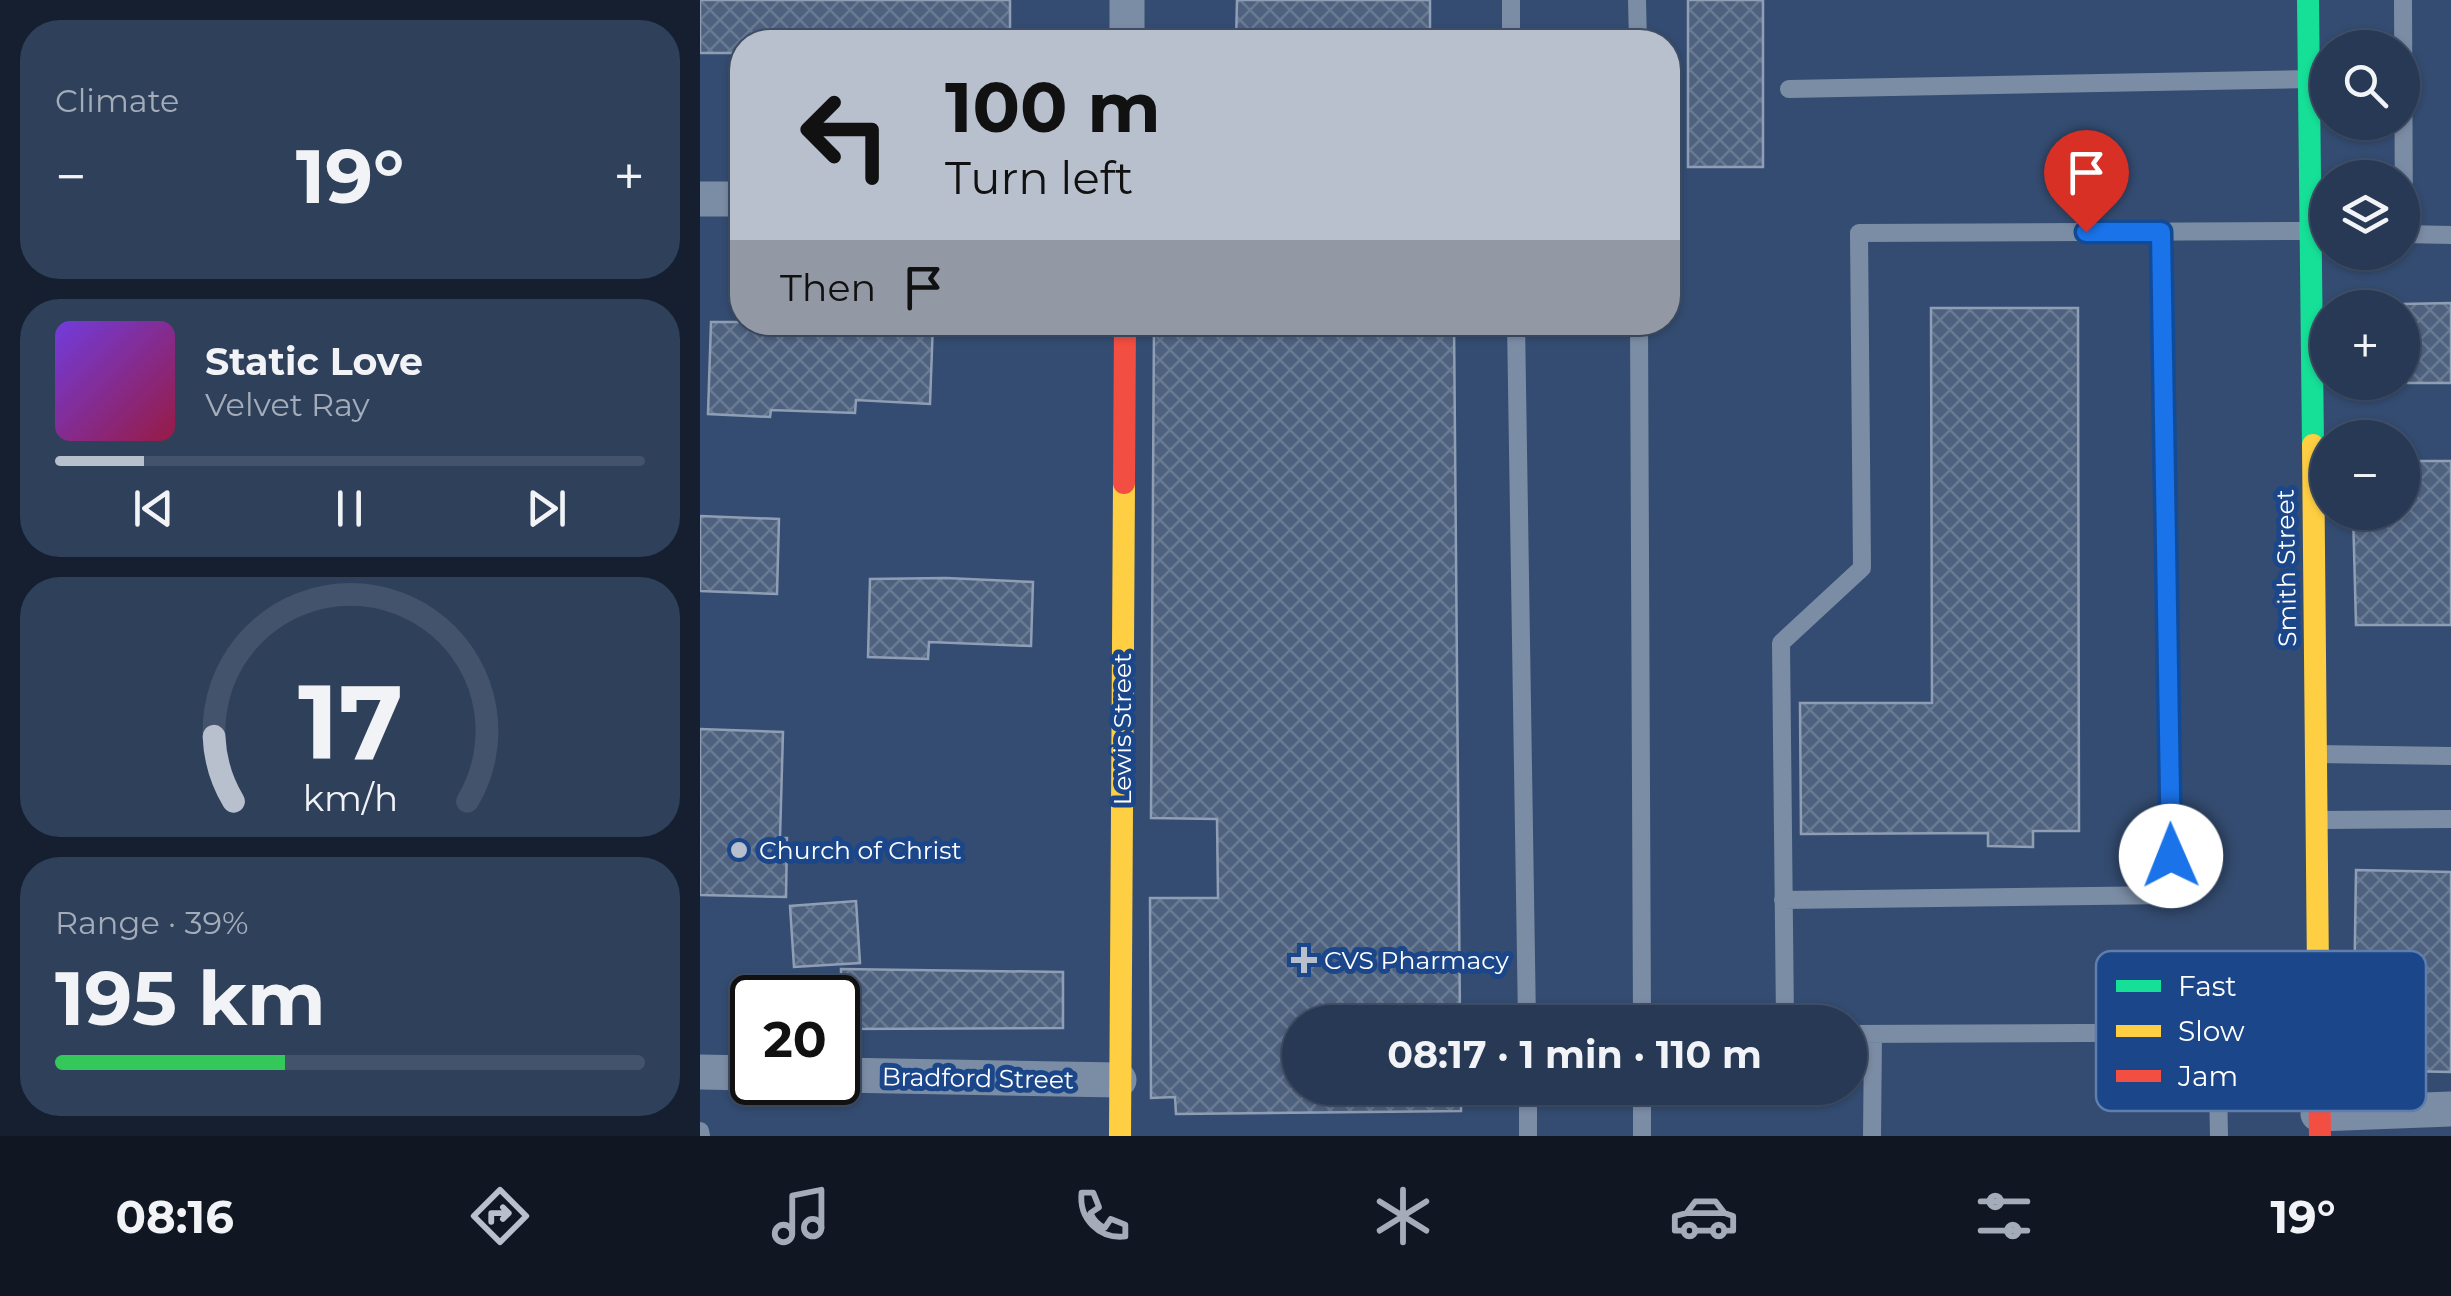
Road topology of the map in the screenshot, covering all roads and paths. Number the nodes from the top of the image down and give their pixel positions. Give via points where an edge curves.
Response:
1 (1127, 0) edge
2 (1511, 0) edge
3 (1637, 0) edge
4 (2308, 0) edge
5 (2403, 0) edge
6 (1126, 30) edge
7 (1511, 30) edge
8 (1638, 30) edge
9 (2403, 30) edge
10 (2309, 80) junction
11 (2310, 84) edge
12 (1789, 89) dead end
13 (2403, 140) edge
14 (700, 199) edge
15 (730, 199) edge
16 (2310, 231) edge
17 (2161, 232) junction
18 (2451, 235) edge
19 (2310, 270) edge
20 (1125, 335) edge
21 (1516, 335) edge
22 (1639, 335) edge
23 (2315, 754) junction
24 (2451, 756) edge
25 (2451, 819) edge
26 (2315, 820) junction
27 (1783, 900) junction
28 (2316, 951) edge
29 (1527, 1005) edge
30 (1642, 1005) edge
31 (1785, 1005) edge
32 (2096, 1033) edge
33 (1867, 1034) edge
34 (1873, 1034) junction
35 (700, 1072) edge
36 (730, 1073) edge
37 (860, 1075) edge
38 (1119, 1080) junction
39 (1528, 1105) edge
40 (1642, 1105) edge
41 (2451, 1109) edge
42 (2218, 1111) edge
43 (2319, 1125) edge
44 (1120, 1136) edge
45 (1528, 1136) edge
46 (1642, 1136) edge
47 (1872, 1136) edge
48 (2219, 1136) edge

1 - 6 street
2 - 7 lane
3 - 8 lane
4 - 10 street, Smith Street
5 - 9 lane
10 - 11 street, Smith Street
10 - 12 lane
13 - 18 lane via 2404,234
14 - 15 street
16 - 17 lane
17 - 27 lane via 1859,233 1862,568 1781,644
17 - 27 lane via 2172,895
19 - 23 street, Smith Street
20 - 38 street, Lewis Street
21 - 29 lane
22 - 30 lane
23 - 24 lane
23 - 26 street, Smith Street
25 - 26 lane
26 - 28 street, Smith Street
27 - 31 lane
32 - 34 lane
33 - 34 lane
34 - 47 lane
35 - 36 street
37 - 38 street, Bradford Street
38 - 44 street, Lewis Street
39 - 45 lane
40 - 46 lane
41 - 43 street
42 - 48 lane

